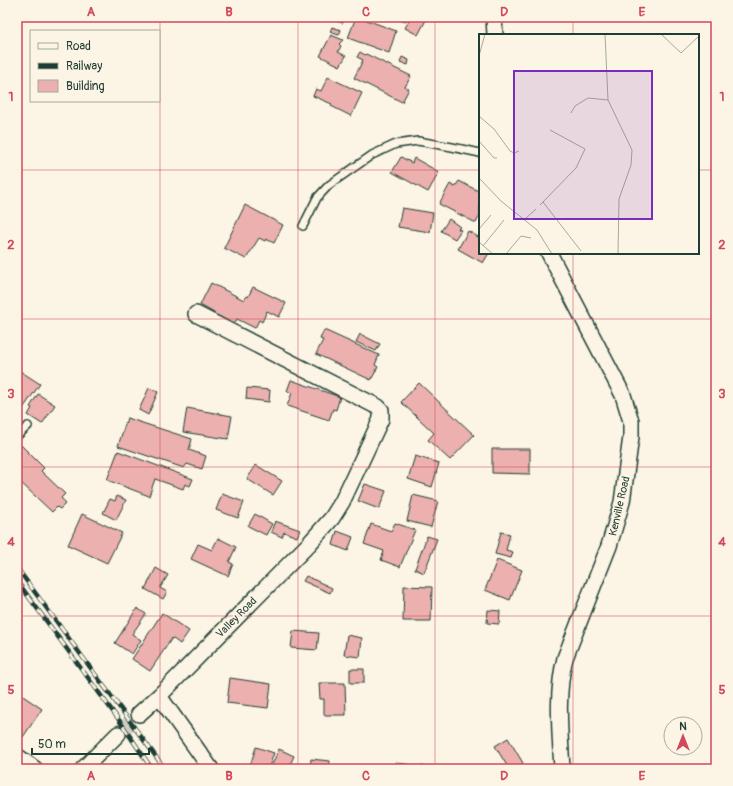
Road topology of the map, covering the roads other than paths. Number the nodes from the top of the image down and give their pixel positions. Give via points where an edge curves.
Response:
1 (494, 17) edge
2 (494, 34) edge
3 (479, 153) edge
4 (303, 226) dead end
5 (550, 254) edge
6 (196, 314) dead end
7 (28, 426) dead end
8 (17, 436) edge
9 (159, 696) junction
10 (139, 714) tunnel mouth
11 (118, 734) tunnel mouth
12 (17, 756) edge
13 (35, 769) edge
14 (82, 769) edge
15 (211, 769) edge
16 (562, 769) edge

1 - 2 street
3 - 4 lane via 418,141 396,144 372,155 329,185 317,198
5 - 16 street, Kenville Road via 624,395 631,421 627,472 620,510 609,546 562,669 559,697
6 - 9 street, Valley Road via 378,407 381,410 381,419 332,518
7 - 8 lane
9 - 10 street, Valley Road
9 - 15 street
11 - 14 street
12 - 13 street

